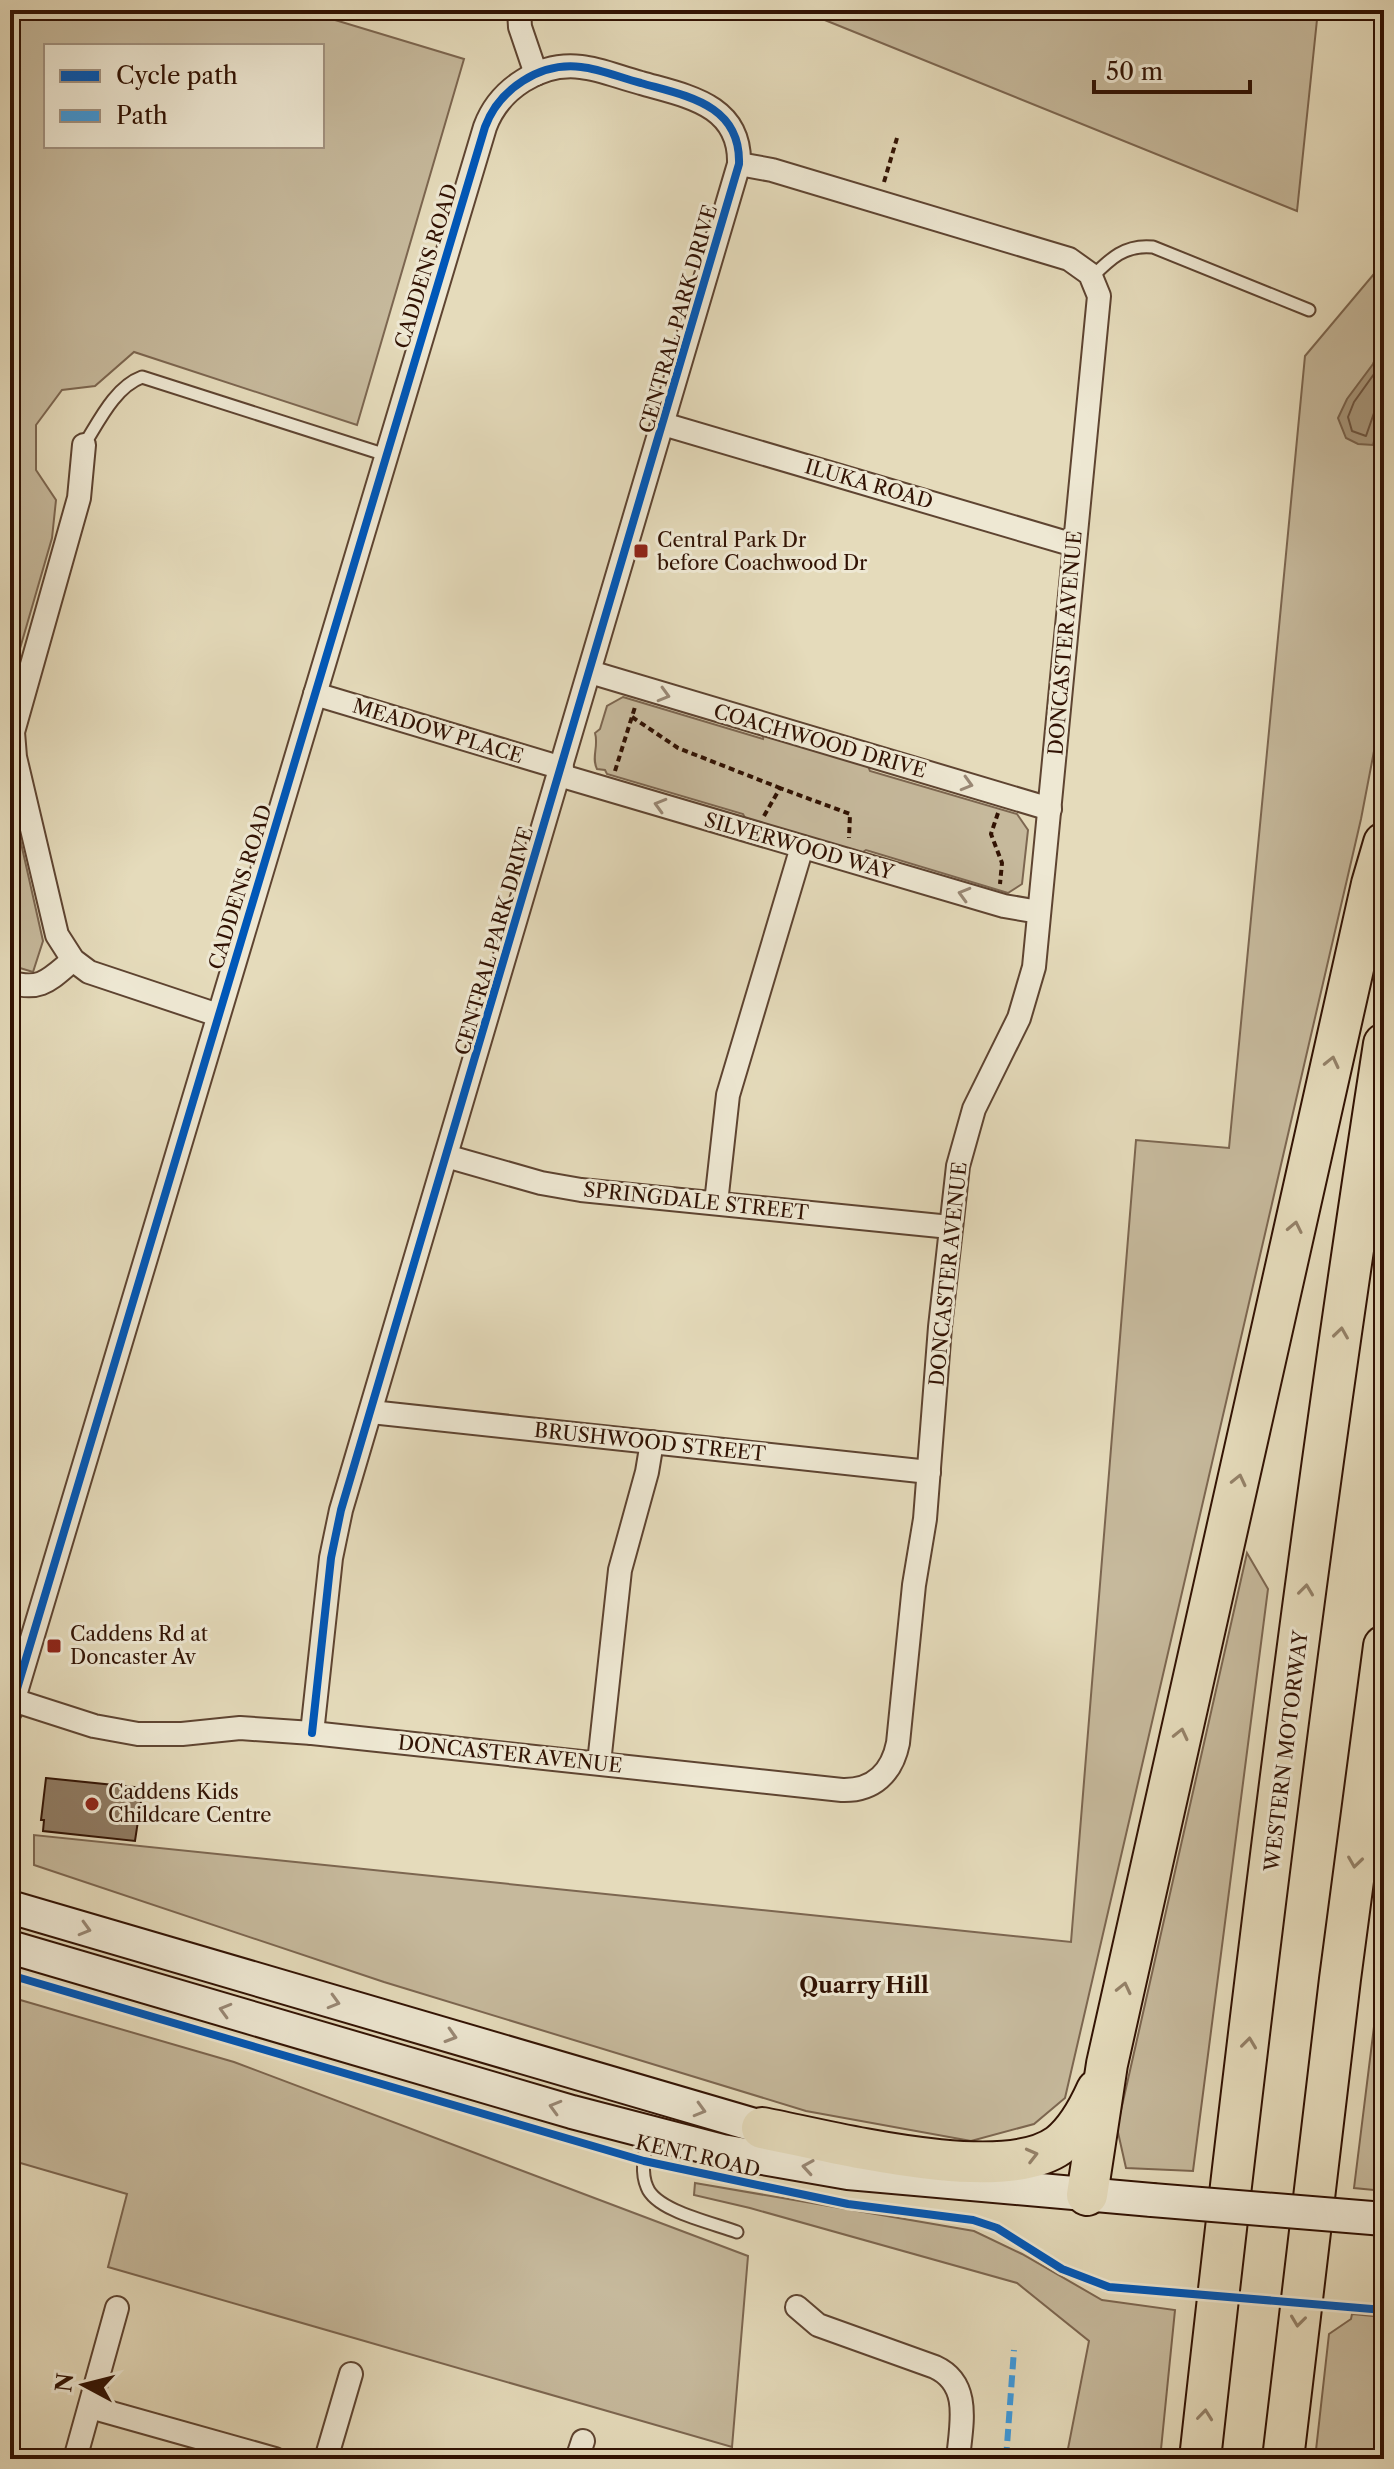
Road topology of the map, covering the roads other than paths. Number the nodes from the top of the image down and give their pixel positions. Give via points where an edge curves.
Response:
1 (519, 10) edge
2 (528, 78) junction
3 (739, 164) junction
4 (1092, 277) junction
5 (1309, 310) dead end
6 (663, 424) junction
7 (84, 445) joint
8 (386, 455) junction
9 (1074, 545) junction
10 (590, 672) junction
11 (315, 694) junction
12 (560, 771) junction
13 (1050, 809) junction
14 (1384, 843) edge
15 (802, 847) junction
16 (1039, 912) junction
17 (73, 960) junction
18 (10, 982) edge
19 (218, 1015) junction
20 (1384, 1044) edge
21 (446, 1156) junction
22 (716, 1203) junction
23 (950, 1227) junction
24 (371, 1412) junction
25 (652, 1442) junction
26 (929, 1472) junction
27 (1384, 1646) edge
28 (11, 1704) edge
29 (312, 1733) junction
30 (599, 1763) junction
31 (10, 1907) edge
32 (10, 1947) edge
33 (1107, 2064) junction
34 (762, 2128) junction
35 (648, 2133) junction
36 (941, 2181) junction
37 (1087, 2195) junction
38 (1384, 2219) edge
39 (737, 2232) dead end
40 (797, 2307) dead end
41 (117, 2308) dead end
42 (351, 2374) dead end
43 (90, 2407) junction
44 (75, 2459) edge
45 (275, 2459) edge
46 (326, 2459) edge
47 (958, 2459) edge
48 (1200, 2459) edge
49 (1283, 2459) edge

1 - 2 street
2 - 3 street via 561,67 583,67 702,102 730,126
2 - 8 street, CADDENS ROAD via 498,101 485,127
3 - 4 street via 1059,255
3 - 6 street, CENTRAL PARK DRIVE
4 - 5 lane via 1122,251 1153,247
4 - 9 street, DONCASTER AVENUE via 1099,306
6 - 9 street, ILUKA ROAD
6 - 10 street, CENTRAL PARK DRIVE
7 - 8 lane via 111,403 142,377
7 - 17 street via 79,498 13,732 55,930
8 - 11 street, CADDENS ROAD
9 - 13 street, DONCASTER AVENUE
10 - 12 street, CENTRAL PARK DRIVE
10 -> 13 street, COACHWOOD DRIVE
11 - 12 street, MEADOW PLACE
11 - 19 street, CADDENS ROAD
15 -> 12 street, SILVERWOOD WAY
12 - 21 street, CENTRAL PARK DRIVE
13 - 16 street, DONCASTER AVENUE
33 -> 14 highway
16 -> 15 street, SILVERWOOD WAY
15 - 22 street via 730,1086
16 - 23 street, DONCASTER AVENUE via 1028,991 968,1127
17 - 18 street via 37,986
17 - 19 street via 98,976
19 - 28 street, CADDENS ROAD
48 -> 20 highway, WESTERN MOTORWAY via 1310,1558
21 - 22 street, SPRINGDALE STREET via 560,1187
21 - 24 street, CENTRAL PARK DRIVE
22 - 23 street, SPRINGDALE STREET
23 - 26 street, DONCASTER AVENUE
24 - 25 street, BRUSHWOOD STREET
24 - 29 street, CENTRAL PARK DRIVE via 333,1541
25 - 26 street, BRUSHWOOD STREET
25 - 30 street via 620,1570
26 - 30 street, DONCASTER AVENUE via 898,1743 893,1762 880,1779 862,1789 845,1790
27 -> 49 highway
28 - 29 street, DONCASTER AVENUE via 138,1734 240,1728
29 - 30 street, DONCASTER AVENUE
31 -> 34 main road, KENT ROAD
35 -> 32 main road, KENT ROAD
34 -> 33 highway via 955,2163 1021,2158 1058,2146 1073,2132
33 - 37 highway
34 - 36 main road, KENT ROAD
36 -> 35 main road, KENT ROAD via 787,2164
35 - 39 lane via 644,2161 650,2194 668,2208
36 - 37 main road, KENT ROAD
37 - 38 main road, KENT ROAD, bridge
40 - 47 street via 818,2325 952,2377 962,2399
41 - 43 street
42 - 46 street
43 - 44 street
43 - 45 street

